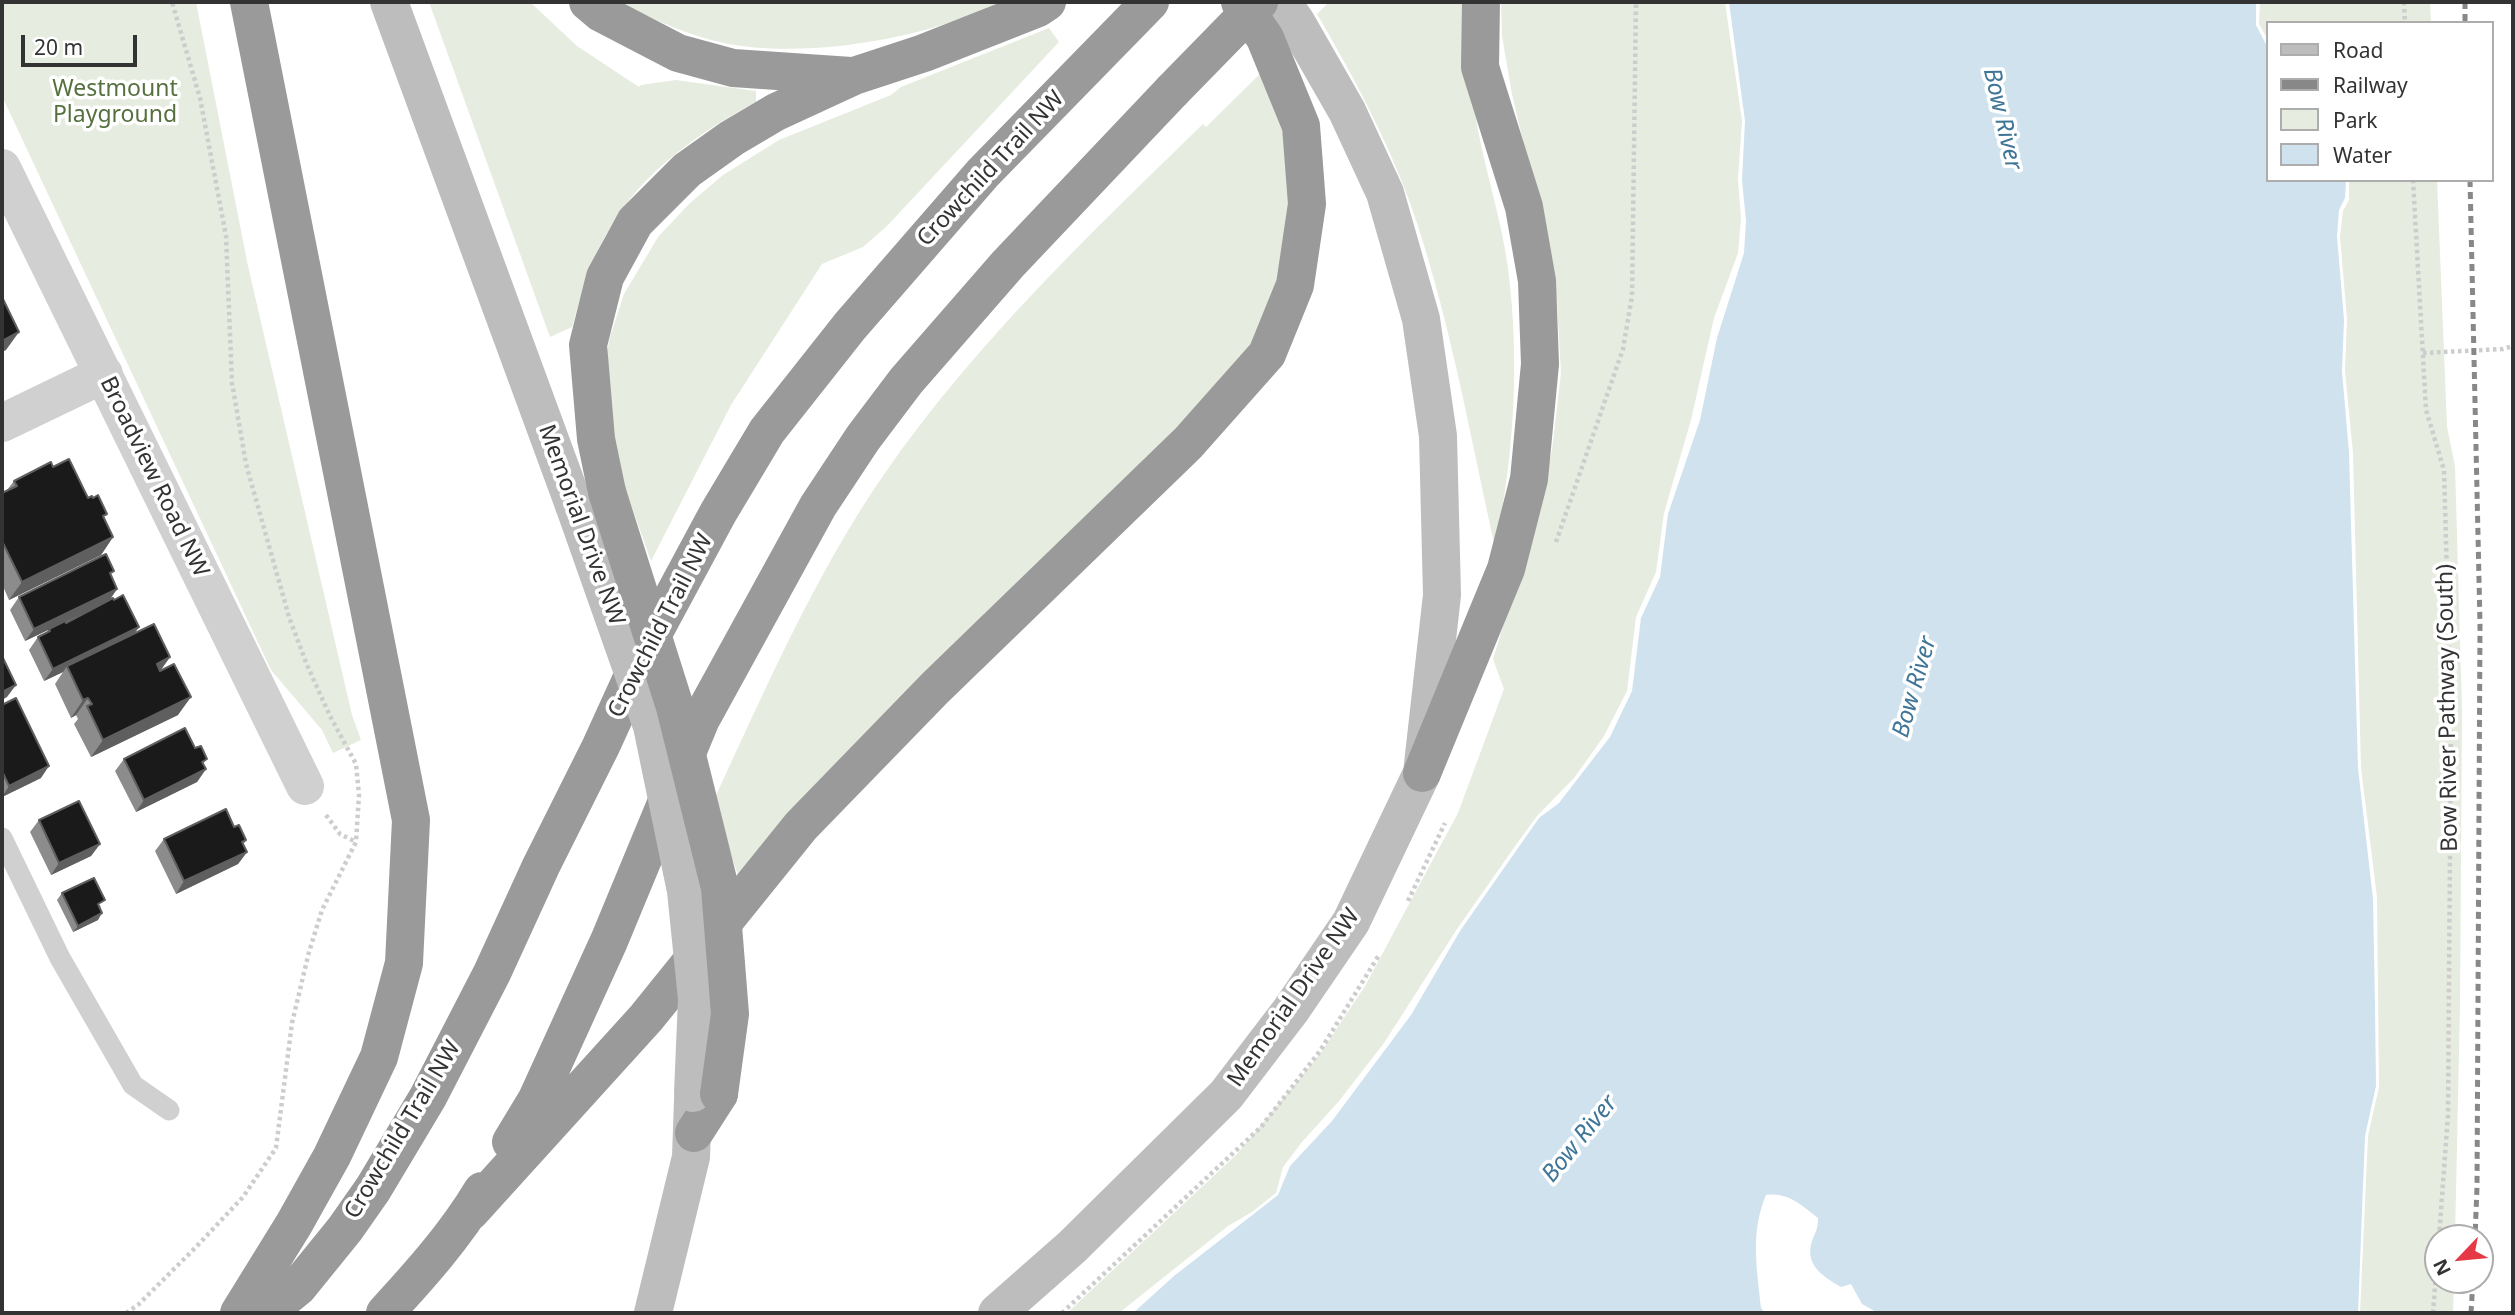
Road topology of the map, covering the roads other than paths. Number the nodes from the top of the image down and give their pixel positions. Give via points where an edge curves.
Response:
1 (249, 2) edge
2 (389, 2) edge
3 (588, 2) edge
4 (1047, 2) edge
5 (1240, 2) edge
6 (1259, 2) edge
7 (1282, 2) edge
8 (1481, 2) edge
9 (1139, 13) edge
10 (854, 76) junction
11 (2, 168) edge
12 (104, 374) junction
13 (2, 423) edge
14 (591, 499) junction
15 (1422, 773) junction
16 (305, 786) dead end
17 (2, 838) edge
18 (169, 1110) dead end
19 (694, 1133) joint
20 (470, 1212) junction
21 (239, 1313) edge
22 (266, 1313) edge
23 (386, 1313) edge
24 (653, 1313) edge
25 (997, 1313) edge

1 - 21 highway via 411,820 404,963 379,1057 332,1156
2 - 14 main road, Memorial Drive NW
3 - 10 highway via 600,13 678,53 733,68
4 - 10 highway via 924,54
5 - 20 highway via 1265,38 1301,126 1307,204 1295,285 1267,354 1188,443 935,688 801,826 646,1017
6 - 20 highway, bridge via 1008,264 906,381 818,506 701,719 609,941 537,1098
7 - 15 main road, Memorial Drive NW via 1347,111 1385,193 1421,319 1438,436 1442,594
8 - 15 highway via 1480,67 1524,207 1537,281 1540,364 1529,478 1506,569
9 - 22 highway, Crowchild Trail NW via 983,173 850,326 768,431 647,645 492,973 428,1097 330,1250 298,1287
10 - 14 highway via 732,138 687,170 635,222 605,277 588,345 596,439
11 - 12 street, Broadview Road NW
12 - 13 street
12 - 16 street, Broadview Road NW
14 - 19 highway, bridge via 674,707 720,888 730,1014
15 - 25 main road, Memorial Drive NW via 1351,922 1226,1095 1072,1247
17 - 18 lane via 60,958 133,1085
19 - 24 main road
20 - 23 highway

